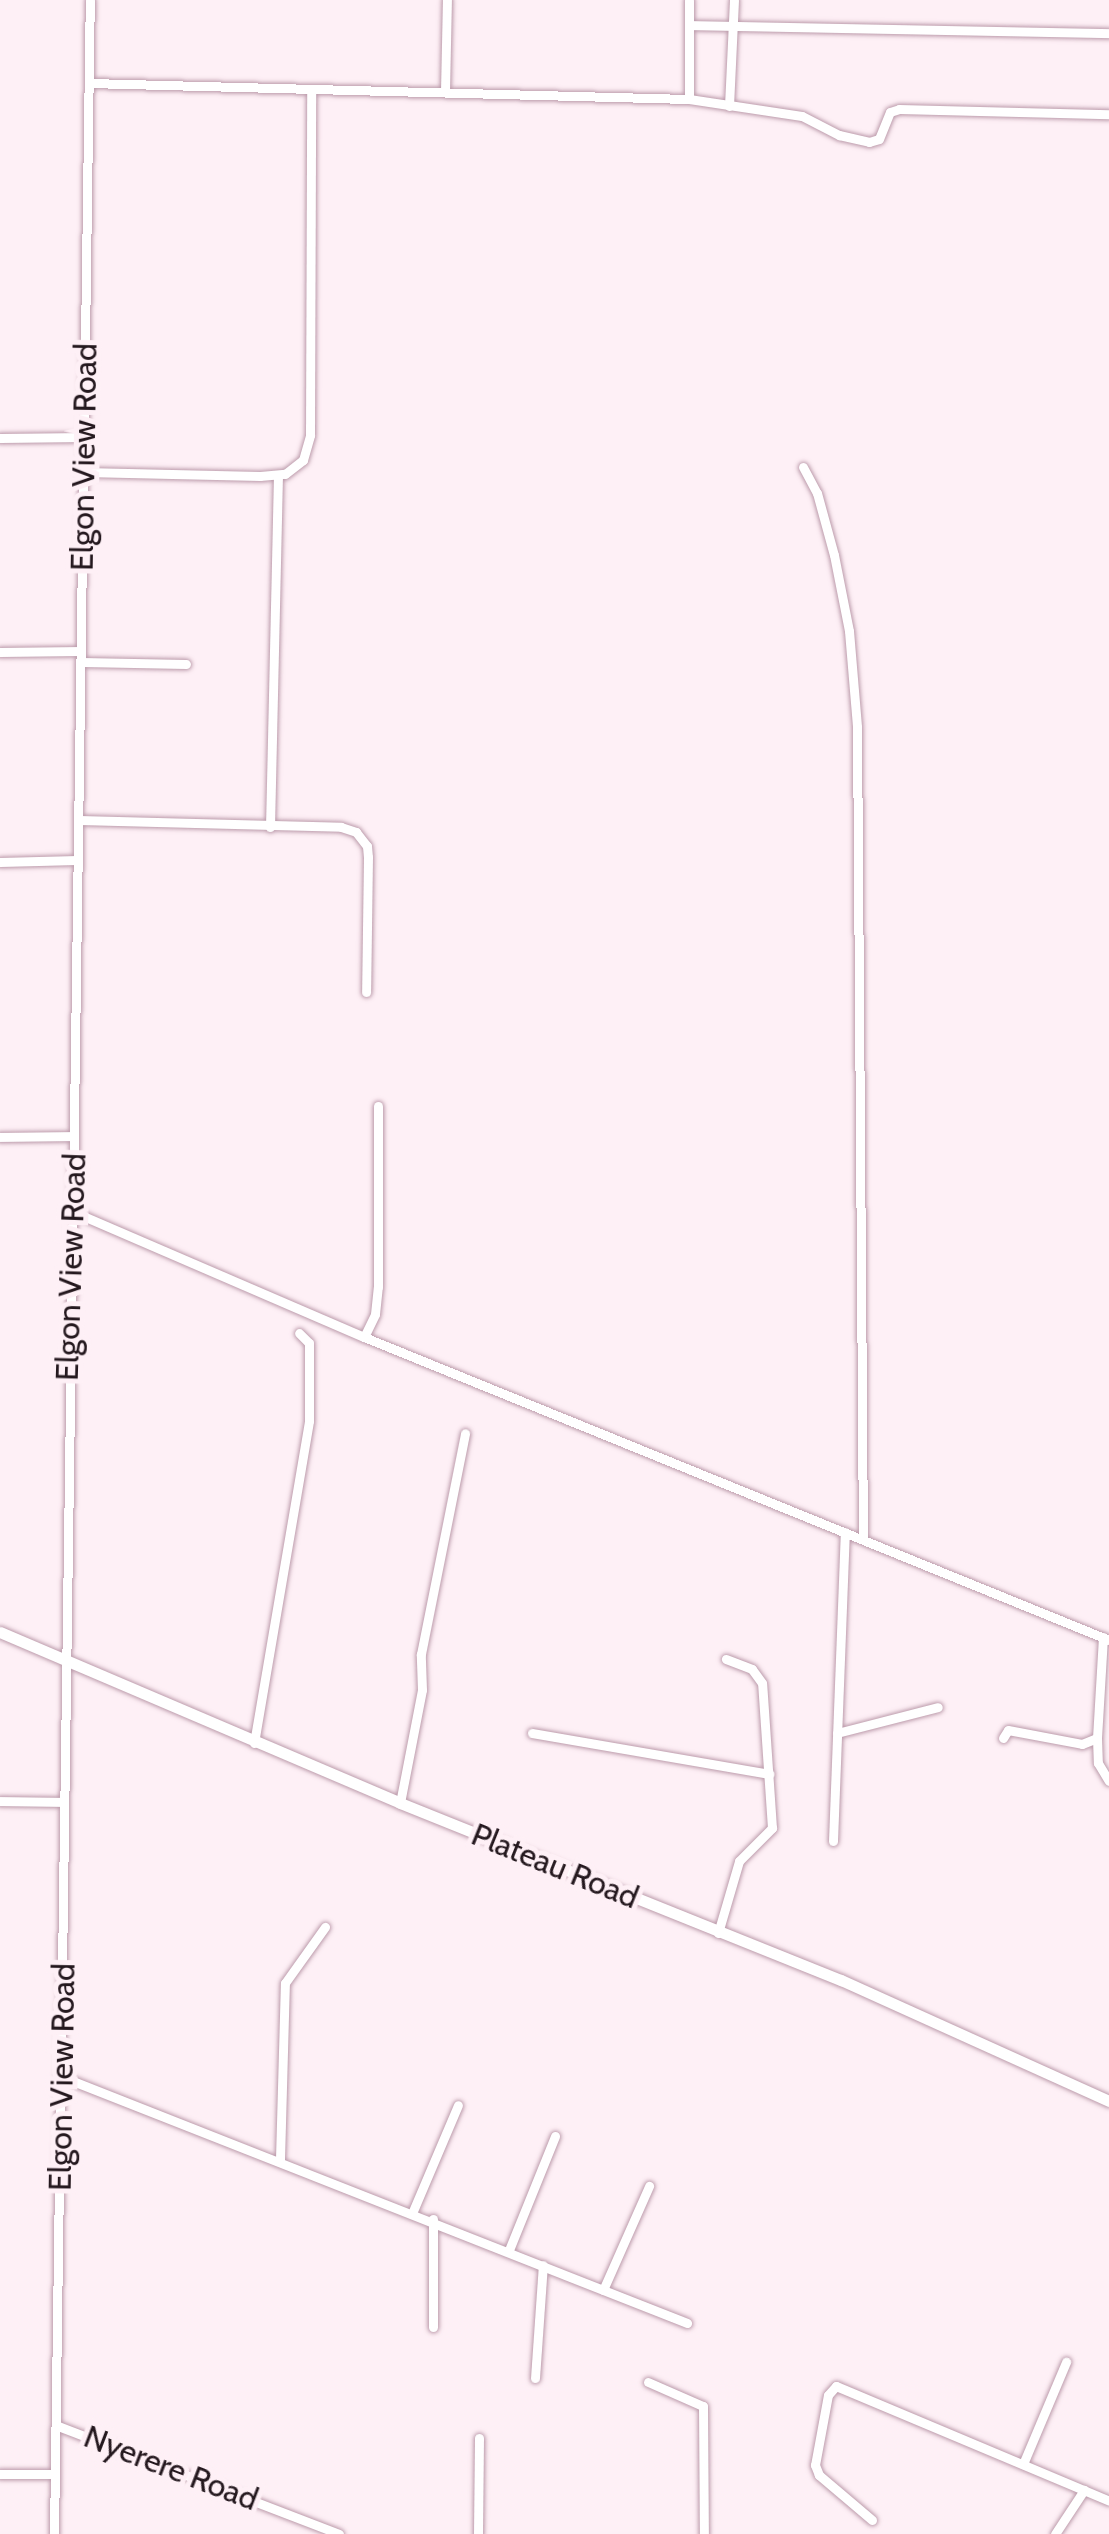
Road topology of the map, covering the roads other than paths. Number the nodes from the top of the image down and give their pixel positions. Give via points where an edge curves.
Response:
1 (90, 0) edge
2 (447, 0) edge
3 (689, 0) edge
4 (734, 0) edge
5 (690, 25) junction
6 (733, 26) junction
7 (1109, 33) edge
8 (88, 82) junction
9 (311, 89) junction
10 (445, 92) junction
11 (689, 99) junction
12 (730, 106) junction
13 (1109, 114) edge
14 (85, 437) junction
15 (0, 438) edge
16 (803, 467) dead end
17 (84, 472) junction
18 (278, 474) junction
19 (0, 652) edge
20 (81, 657) junction
21 (186, 664) dead end
22 (79, 820) junction
23 (270, 827) junction
24 (77, 860) junction
25 (0, 862) edge
26 (366, 992) dead end
27 (378, 1106) dead end
28 (74, 1136) junction
29 (0, 1137) edge
30 (70, 1210) junction
31 (299, 1333) dead end
32 (364, 1337) junction
33 (465, 1433) dead end
34 (845, 1532) junction
35 (863, 1538) junction
36 (0, 1632) edge
37 (1106, 1638) edge
38 (64, 1658) junction
39 (726, 1659) dead end
40 (938, 1707) dead end
41 (838, 1732) junction
42 (532, 1733) dead end
43 (1004, 1738) dead end
44 (1096, 1738) junction
45 (254, 1743) junction
46 (769, 1774) junction
47 (1109, 1781) edge
48 (0, 1801) edge
49 (64, 1802) junction
50 (400, 1804) junction
51 (833, 1841) dead end
52 (326, 1927) dead end
53 (718, 1933) junction
54 (60, 2076) junction
55 (1109, 2101) edge
56 (458, 2104) dead end
57 (555, 2136) dead end
58 (280, 2159) junction
59 (648, 2186) dead end
60 (413, 2212) junction
61 (432, 2220) junction
62 (508, 2250) junction
63 (542, 2265) junction
64 (602, 2290) junction
65 (687, 2323) dead end
66 (433, 2327) dead end
67 (1066, 2362) dead end
68 (536, 2378) dead end
69 (648, 2382) dead end
70 (58, 2426) junction
71 (479, 2438) dead end
72 (1023, 2464) junction
73 (0, 2474) edge
74 (55, 2474) junction
75 (1084, 2490) junction
76 (1109, 2501) edge
77 (872, 2520) dead end
78 (54, 2534) edge
79 (339, 2534) edge
80 (478, 2534) edge
81 (704, 2534) edge
82 (1054, 2534) edge

1 - 8 street, Elgon View Road
2 - 10 street
3 - 5 street
4 - 6 street
5 - 6 street
5 - 11 street
6 - 7 street
6 - 12 street
8 - 9 street
8 - 14 street, Elgon View Road
9 - 10 street
9 - 18 street via 310,435 296,470
10 - 11 street
11 - 12 street
12 - 13 street via 802,116 868,142 879,139 886,118 899,109
14 - 15 street
14 - 17 street, Elgon View Road
16 - 35 street via 817,493 850,631 857,727
17 - 18 street
17 - 20 street, Elgon View Road
18 - 23 street
19 - 20 street
20 - 21 street
20 - 22 street, Elgon View Road
22 - 23 street
22 - 24 street, Elgon View Road
23 - 26 street via 341,827 356,832 366,846
24 - 25 street
24 - 28 street, Elgon View Road
27 - 32 street via 378,1287
28 - 29 street
28 - 30 street, Elgon View Road
30 - 32 street
30 - 38 street, Elgon View Road
31 - 45 street via 310,1343 309,1420
32 - 34 street
33 - 50 street via 421,1654 422,1690
34 - 35 street
34 - 41 street
35 - 37 street
36 - 38 street, Plateau Road
37 - 44 street
38 - 45 street, Plateau Road
38 - 49 street, Elgon View Road
39 - 46 street via 752,1669 762,1683
40 - 41 street
41 - 51 street
42 - 46 street
43 - 44 street via 1008,1730 1082,1744
44 - 47 street via 1098,1764
45 - 50 street, Plateau Road
46 - 53 street via 770,1834 738,1861
48 - 49 street
49 - 54 street, Elgon View Road
50 - 53 street, Plateau Road
52 - 58 street via 285,1983
53 - 55 street, Plateau Road via 841,1980
54 - 58 street
54 - 70 street, Elgon View Road
56 - 60 street
57 - 62 street
58 - 60 street
59 - 64 street
60 - 61 street
61 - 62 street
61 - 66 street
62 - 63 street
63 - 64 street
63 - 68 street
64 - 65 street
67 - 72 street
69 - 81 street via 703,2406
70 - 74 street, Elgon View Road
70 - 79 street, Nyerere Road
71 - 80 street
72 - 75 street
72 - 77 street via 836,2386 828,2395 815,2465
73 - 74 street
74 - 78 street, Elgon View Road
75 - 76 street
75 - 82 street

